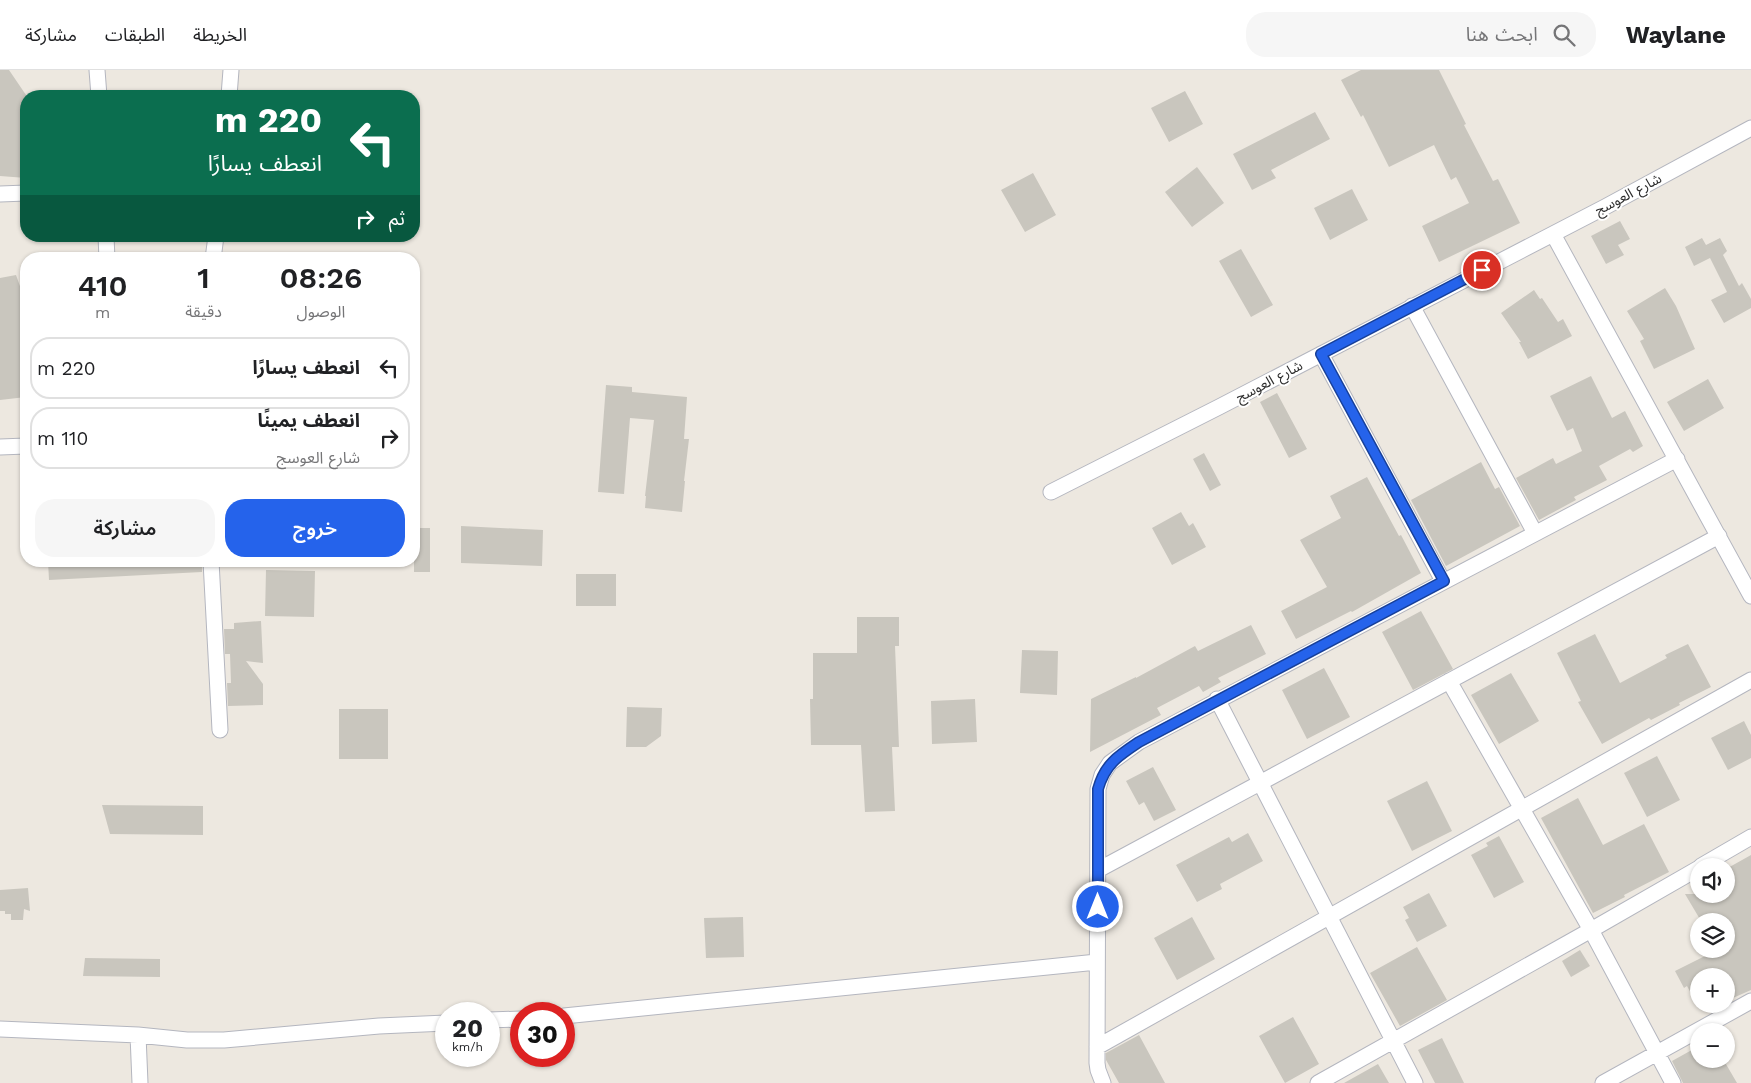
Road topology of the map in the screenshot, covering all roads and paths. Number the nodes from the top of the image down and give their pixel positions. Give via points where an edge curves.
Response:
1 (97, 70) edge
2 (231, 70) edge
3 (99, 90) edge
4 (229, 90) edge
5 (1751, 128) edge
6 (20, 192) edge
7 (0, 194) edge
8 (1553, 234) junction
9 (1412, 306) junction
10 (1321, 354) junction
11 (20, 446) edge
12 (0, 447) edge
13 (1676, 459) junction
14 (1051, 492) dead end
15 (1535, 533) junction
16 (1719, 536) junction
17 (211, 567) edge
18 (1444, 581) junction
19 (1751, 596) edge
20 (1751, 680) edge
21 (1449, 681) junction
22 (1217, 699) junction
23 (220, 730) dead end
24 (1260, 783) junction
25 (1521, 809) junction
26 (1751, 837) edge
27 (1715, 858) edge
28 (1098, 870) junction
29 (1690, 873) edge
30 (1330, 917) junction
31 (1590, 930) junction
32 (1097, 962) junction
33 (1751, 1001) edge
34 (575, 1015) edge
35 (435, 1023) edge
36 (0, 1029) edge
37 (138, 1035) junction
38 (1394, 1041) junction
39 (1097, 1047) junction
40 (1656, 1054) junction
41 (140, 1083) edge
42 (1103, 1083) edge
43 (1318, 1083) edge
44 (1416, 1083) edge
45 (1603, 1083) edge
46 (1673, 1083) edge

1 - 3 street
2 - 4 street
5 - 8 street, شارع العوسج
6 - 7 street
8 - 9 street, شارع العوسج
8 - 13 street
9 - 10 street, شارع العوسج
9 - 15 street
10 - 14 street, شارع العوسج
10 - 18 street
11 - 12 street
13 - 15 street
13 - 16 street
15 - 18 street
16 - 19 street
16 - 21 street
17 - 23 street
18 - 22 street
20 - 25 street
21 - 24 street
21 - 25 street
22 - 24 street
22 - 28 street via 1123,752 1110,763 1098,789
24 - 28 street
24 - 30 street
25 - 30 street
25 - 31 street
26 - 27 street
28 - 32 street
29 - 31 street
30 - 38 street
30 - 39 street
31 - 38 street
31 - 40 street
32 - 34 street
32 - 39 street
33 - 40 street
35 - 37 street via 224,1040
36 - 37 street
37 - 41 street
38 - 43 street
38 - 44 street
39 - 42 street via 1098,1070
40 - 45 street
40 - 46 street

